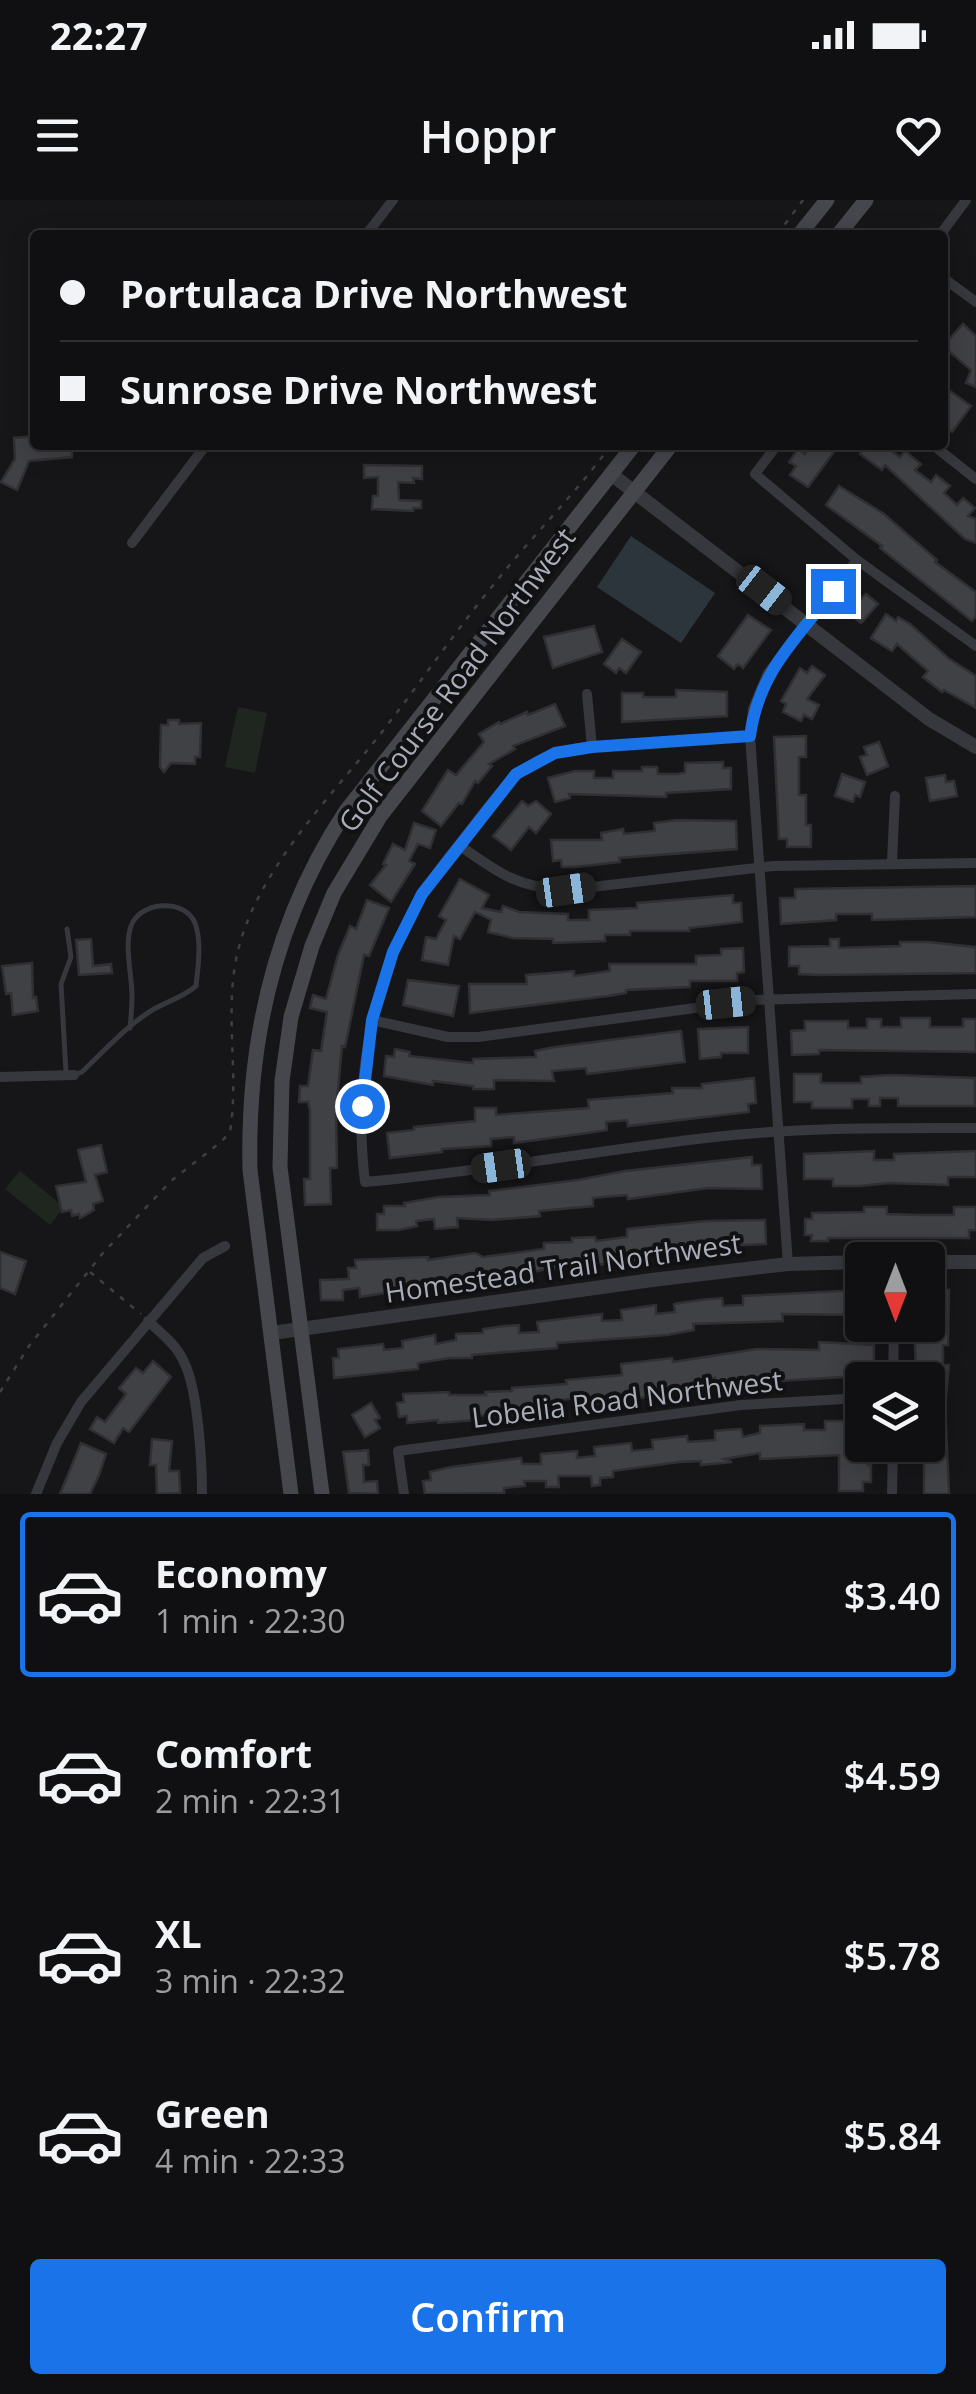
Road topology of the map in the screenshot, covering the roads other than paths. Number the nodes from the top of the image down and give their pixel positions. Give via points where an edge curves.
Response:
1 (393, 200) edge
2 (827, 200) edge
3 (866, 200) edge
4 (966, 200) edge
5 (370, 230) edge
6 (804, 230) edge
7 (842, 230) edge
8 (944, 230) edge
9 (948, 281) edge
10 (976, 302) edge
11 (202, 450) edge
12 (630, 450) edge
13 (667, 450) edge
14 (773, 450) edge
15 (939, 450) edge
16 (611, 474) junction
17 (976, 479) edge
18 (634, 490) junction
19 (132, 542) dead end
20 (857, 560) junction
21 (807, 624) junction
22 (976, 646) edge
23 (587, 694) dead end
24 (750, 736) junction
25 (592, 747) junction
26 (976, 747) edge
27 (895, 796) dead end
28 (459, 845) junction
29 (892, 862) junction
30 (976, 862) edge
31 (759, 867) junction
32 (67, 929) dead end
33 (976, 994) edge
34 (768, 999) junction
35 (372, 1020) junction
36 (130, 1028) junction
37 (70, 1075) junction
38 (0, 1077) edge
39 (976, 1128) edge
40 (778, 1132) junction
41 (224, 1246) dead end
42 (845, 1262) edge
43 (945, 1262) edge
44 (976, 1262) edge
45 (788, 1264) junction
46 (148, 1320) junction
47 (300, 1329) junction
48 (272, 1333) junction
49 (845, 1399) edge
50 (893, 1462) edge
51 (36, 1494) edge
52 (202, 1494) edge
53 (291, 1494) edge
54 (322, 1494) edge
55 (404, 1494) edge
56 (892, 1494) edge

1 - 5 street
2 - 6 main road
3 - 7 main road
4 - 8 street
9 - 10 street
11 - 19 street
12 - 16 main road, Golf Course Road Northwest
13 - 18 main road, Golf Course Road Northwest
14 - 20 street via 755,474
15 - 17 street
16 - 18 street
16 - 48 main road, Golf Course Road Northwest via 346,811 294,909 268,986 249,1116
18 - 21 street
18 - 47 main road, Golf Course Road Northwest via 381,815 334,893 312,946 291,1017 280,1118
20 - 21 street
20 - 22 street
21 - 24 street via 768,674
21 - 26 street via 929,719
23 - 25 street
24 - 25 street
24 - 31 street
25 - 28 street via 555,753 516,774
27 - 29 street
28 - 31 street via 504,876 543,889
28 - 35 street via 401,936
29 - 30 street
29 - 31 street
31 - 34 street
32 - 37 lane via 70,957 61,984
33 - 34 street
34 - 35 street via 478,1037
34 - 40 street
35 - 40 street via 360,1139 365,1182
36 - 36 lane via 196,986 195,922 168,905 148,907 130,929
36 - 37 lane via 82,1072
37 - 38 street
39 - 40 street
40 - 45 street
41 - 46 street via 203,1258
42 - 45 street, Homestead Trail Northwest
43 - 44 street
45 - 47 street, Homestead Trail Northwest
46 - 51 street via 74,1412
46 - 52 street via 186,1365
47 - 48 street, Homestead Trail Northwest
47 - 54 main road, Golf Course Road Northwest
48 - 53 main road, Golf Course Road Northwest
49 - 55 street, Lobelia Road Northwest via 741,1405 398,1450
50 - 56 street

